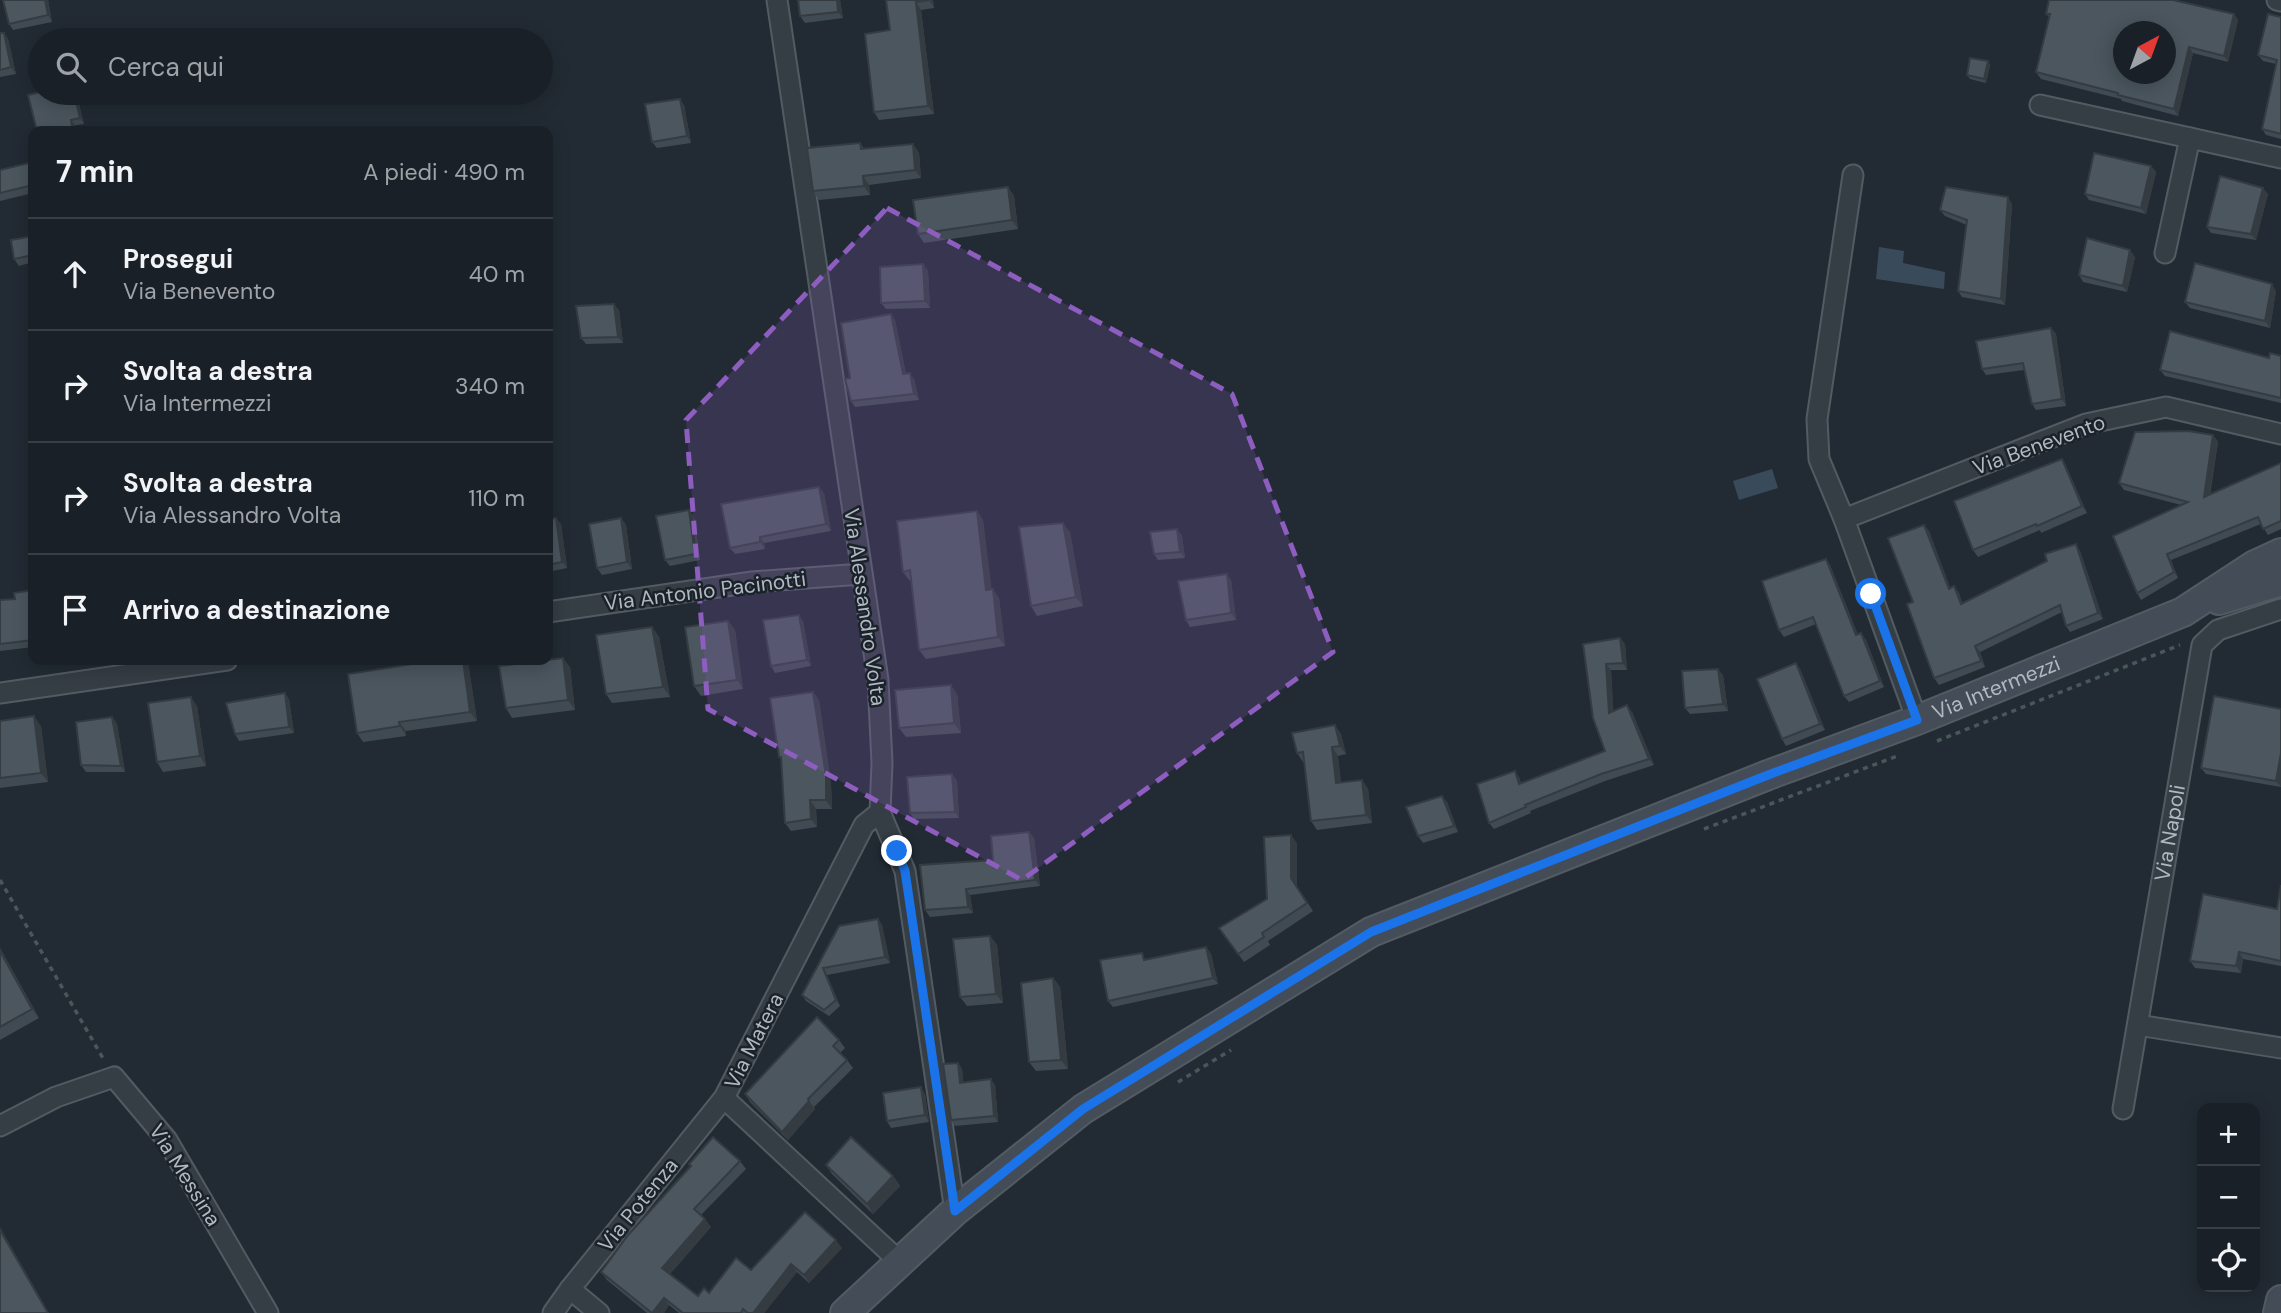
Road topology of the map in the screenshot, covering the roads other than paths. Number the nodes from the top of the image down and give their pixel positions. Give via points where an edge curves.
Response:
1 (777, 0) edge
2 (2040, 105) dead end
3 (2190, 138) junction
4 (2281, 158) edge
5 (1853, 175) dead end
6 (2165, 253) dead end
7 (2281, 434) edge
8 (1844, 519) junction
9 (2281, 553) edge
10 (862, 574) junction
11 (2281, 581) edge
12 (2281, 609) edge
13 (553, 611) edge
14 (2183, 612) junction
15 (193, 665) edge
16 (0, 693) edge
17 (1917, 720) junction
18 (880, 812) junction
19 (2138, 1025) junction
20 (2281, 1048) edge
21 (724, 1098) junction
22 (2123, 1109) dead end
23 (0, 1126) edge
24 (955, 1211) junction
25 (900, 1262) junction
26 (570, 1289) junction
27 (2281, 1300) edge
28 (268, 1313) edge
29 (553, 1313) edge
30 (599, 1313) edge
31 (845, 1313) edge
32 (2278, 1313) edge

1 - 10 street, Via Alessandro Volta
2 - 3 street
3 - 4 street
3 - 6 street
5 - 8 street via 1817,419 1819,459
7 - 8 street, Via Benevento via 2166,407 2086,424
8 - 17 street
9 - 14 street, Via Intermezzi
10 - 13 street, Via Antonio Pacinotti via 752,582
10 - 18 street, Via Alessandro Volta via 878,680
11 - 14 street
12 - 19 street, Via Napoli via 2218,630 2202,645
14 - 17 street, Via Intermezzi
15 - 16 street
17 - 24 street, Via Intermezzi via 1371,932 1083,1109
18 - 21 street, Via Matera via 864,825
18 - 24 street, Via Alessandro Volta via 905,871
19 - 20 street
19 - 22 street, Via Napoli
21 - 25 street, Via Matera
21 - 26 street, Via Potenza
23 - 28 street, Via Messina via 57,1097 114,1077 167,1140
24 - 25 street, Via Intermezzi
25 - 31 street, Via Intermezzi
26 - 29 street, Via Potenza
26 - 30 street
27 - 32 street

